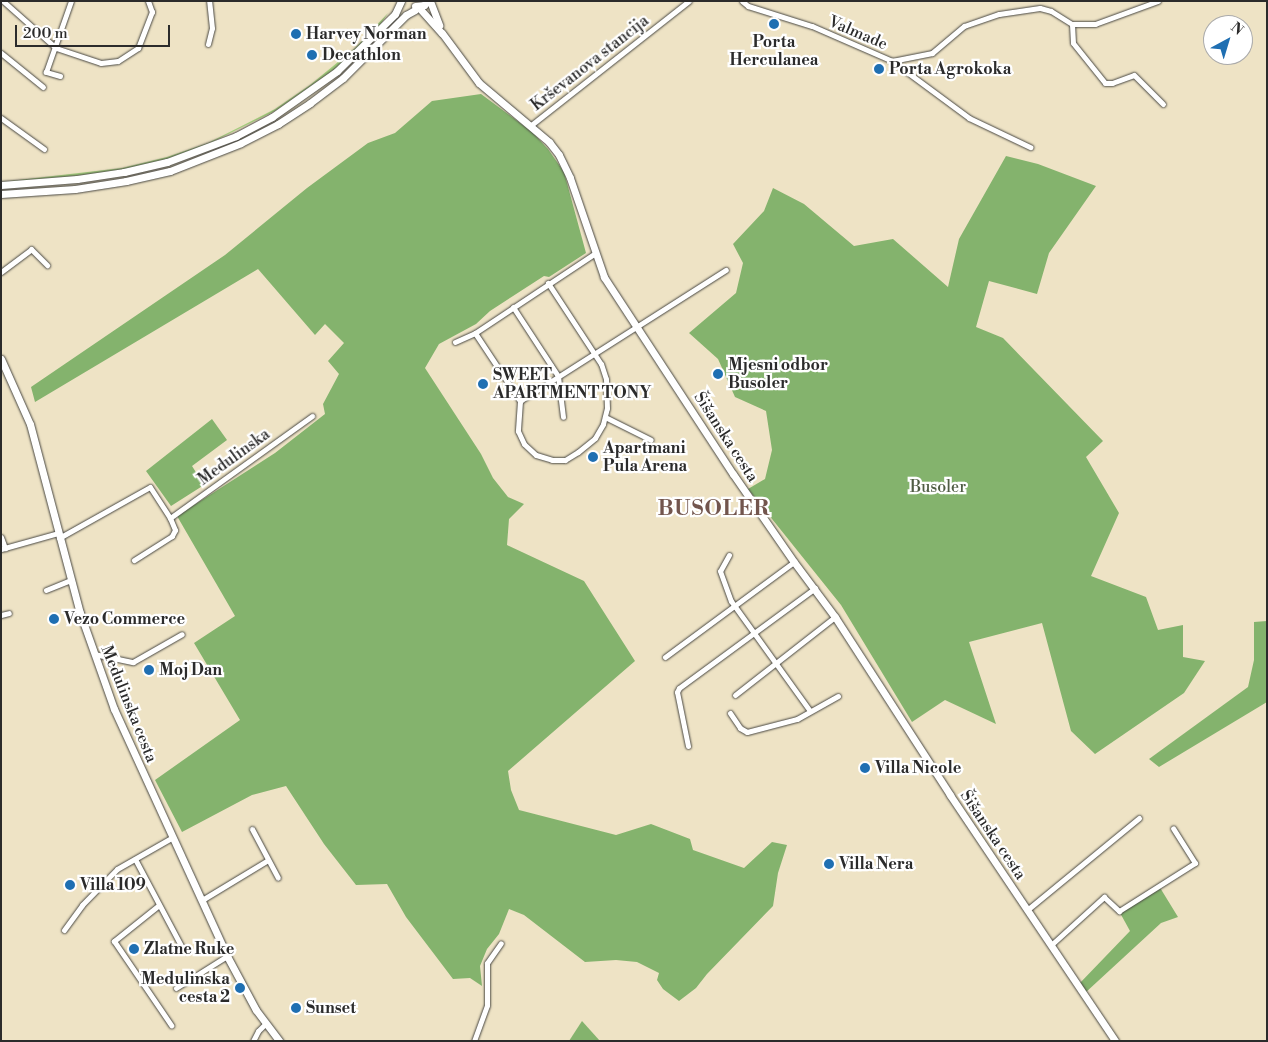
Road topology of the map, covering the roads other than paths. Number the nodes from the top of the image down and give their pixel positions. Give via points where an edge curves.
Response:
1 (3, 1) edge
2 (70, 1) edge
3 (148, 1) edge
4 (209, 1) edge
5 (396, 1) edge
6 (402, 1) edge
7 (689, 1) edge
8 (742, 1) edge
9 (1158, 1) edge
10 (430, 2) edge
11 (415, 9) junction
12 (386, 22) junction
13 (1072, 24) junction
14 (442, 33) junction
15 (208, 44) dead end
16 (56, 48) junction
17 (1, 53) edge
18 (892, 61) junction
19 (60, 76) dead end
20 (44, 87) dead end
21 (1163, 104) dead end
22 (1, 118) edge
23 (530, 126) junction
24 (1030, 147) dead end
25 (44, 149) dead end
26 (1, 185) edge
27 (1, 194) edge
28 (594, 254) junction
29 (47, 266) dead end
30 (726, 270) dead end
31 (1, 272) edge
32 (548, 284) junction
33 (513, 307) junction
34 (636, 325) junction
35 (475, 333) junction
36 (456, 342) dead end
37 (594, 352) junction
38 (1, 358) edge
39 (558, 376) junction
40 (520, 401) junction
41 (312, 416) dead end
42 (562, 417) dead end
43 (605, 417) junction
44 (651, 440) dead end
45 (170, 518) junction
46 (58, 536) junction
47 (1, 537) edge
48 (3, 548) edge
49 (729, 555) dead end
50 (134, 560) dead end
51 (794, 562) junction
52 (71, 580) junction
53 (815, 588) junction
54 (46, 590) dead end
55 (735, 606) junction
56 (9, 613) dead end
57 (1, 615) edge
58 (835, 617) junction
59 (754, 633) junction
60 (182, 634) dead end
61 (93, 654) junction
62 (665, 657) dead end
63 (776, 663) junction
64 (735, 694) dead end
65 (838, 696) dead end
66 (810, 711) junction
67 (730, 713) dead end
68 (688, 746) dead end
69 (1139, 818) dead end
70 (1173, 828) dead end
71 (252, 829) dead end
72 (173, 837) junction
73 (135, 859) junction
74 (268, 860) junction
75 (278, 878) dead end
76 (202, 900) junction
77 (159, 905) junction
78 (1027, 910) junction
79 (64, 930) dead end
80 (501, 943) dead end
81 (1050, 945) junction
82 (184, 951) dead end
83 (227, 956) junction
84 (176, 988) dead end
85 (265, 1024) junction
86 (171, 1025) dead end
87 (253, 1041) edge
88 (279, 1041) edge
89 (474, 1041) edge
90 (1115, 1041) edge

1 - 16 street
2 - 16 street
3 - 16 street via 152,12 138,48 118,61 101,63
4 - 15 street via 212,28
5 - 12 main road
6 - 11 main road, Šišanska cesta
6 - 12 main road
7 - 23 street, Krševanova stancija
8 - 18 street, Valmade via 748,6 812,26
9 - 13 street via 1095,24
10 - 11 main road
10 - 11 main road
10 - 14 main road, Šišanska cesta
11 - 14 main road, Šišanska cesta
11 - 27 main road via 343,78 310,103 271,128 203,160 126,181 75,189
12 - 26 main road via 337,71 304,96 236,136 200,151 124,172
13 - 18 street, Valmade via 1040,8 999,14 964,26 932,53
13 - 21 street via 1073,43 1105,83 1112,84 1134,75
14 - 23 main road, Šišanska cesta via 479,83
16 - 19 street via 46,72
17 - 20 street
18 - 24 street via 969,118
22 - 25 street
23 - 28 main road, Šišanska cesta via 549,142 565,166
28 - 32 street
28 - 34 main road, Šišanska cesta via 604,277
29 - 31 street via 31,249
30 - 34 street
32 - 33 street
32 - 37 street
33 - 35 street
33 - 39 street
34 - 37 street
34 - 51 main road, Šišanska cesta
35 - 36 street
35 - 40 street
37 - 39 street
37 - 43 street via 606,379
38 - 46 main road, Medulinska cesta via 30,424
39 - 40 street
39 - 42 street
40 - 43 street via 518,431 524,444 536,455 552,460 566,460 589,444
41 - 45 street, Medulinska
43 - 44 street
45 - 46 street via 150,487
45 - 50 street via 175,530 172,536
46 - 48 street
46 - 52 main road, Medulinska cesta
47 - 48 street
49 - 55 street via 720,571
51 - 53 main road, Šišanska cesta
51 - 55 street
52 - 54 street
52 - 61 main road, Medulinska cesta
53 - 58 main road, Šišanska cesta
53 - 59 street
55 - 59 street
55 - 62 street
56 - 57 street
58 - 63 street
58 - 78 main road, Šišanska cesta
59 - 63 street
59 - 68 street via 679,688 677,692
60 - 61 street via 133,662
61 - 72 main road, Medulinska cesta via 127,740
63 - 64 street
63 - 66 street
65 - 66 street
66 - 67 street via 797,719 747,732 740,728
69 - 78 street
70 - 81 street via 1195,863 1119,911 1104,897
71 - 74 street
72 - 73 street
72 - 76 main road, Medulinska cesta
73 - 77 street
73 - 79 street via 102,882
74 - 75 street
74 - 76 street
76 - 83 main road, Medulinska cesta
77 - 82 street
77 - 86 street via 114,941
78 - 81 main road, Šišanska cesta
80 - 89 street via 487,963 487,1005
81 - 90 main road, Šišanska cesta
83 - 84 street
83 - 85 main road, Medulinska cesta
85 - 87 street
85 - 88 main road, Medulinska cesta

